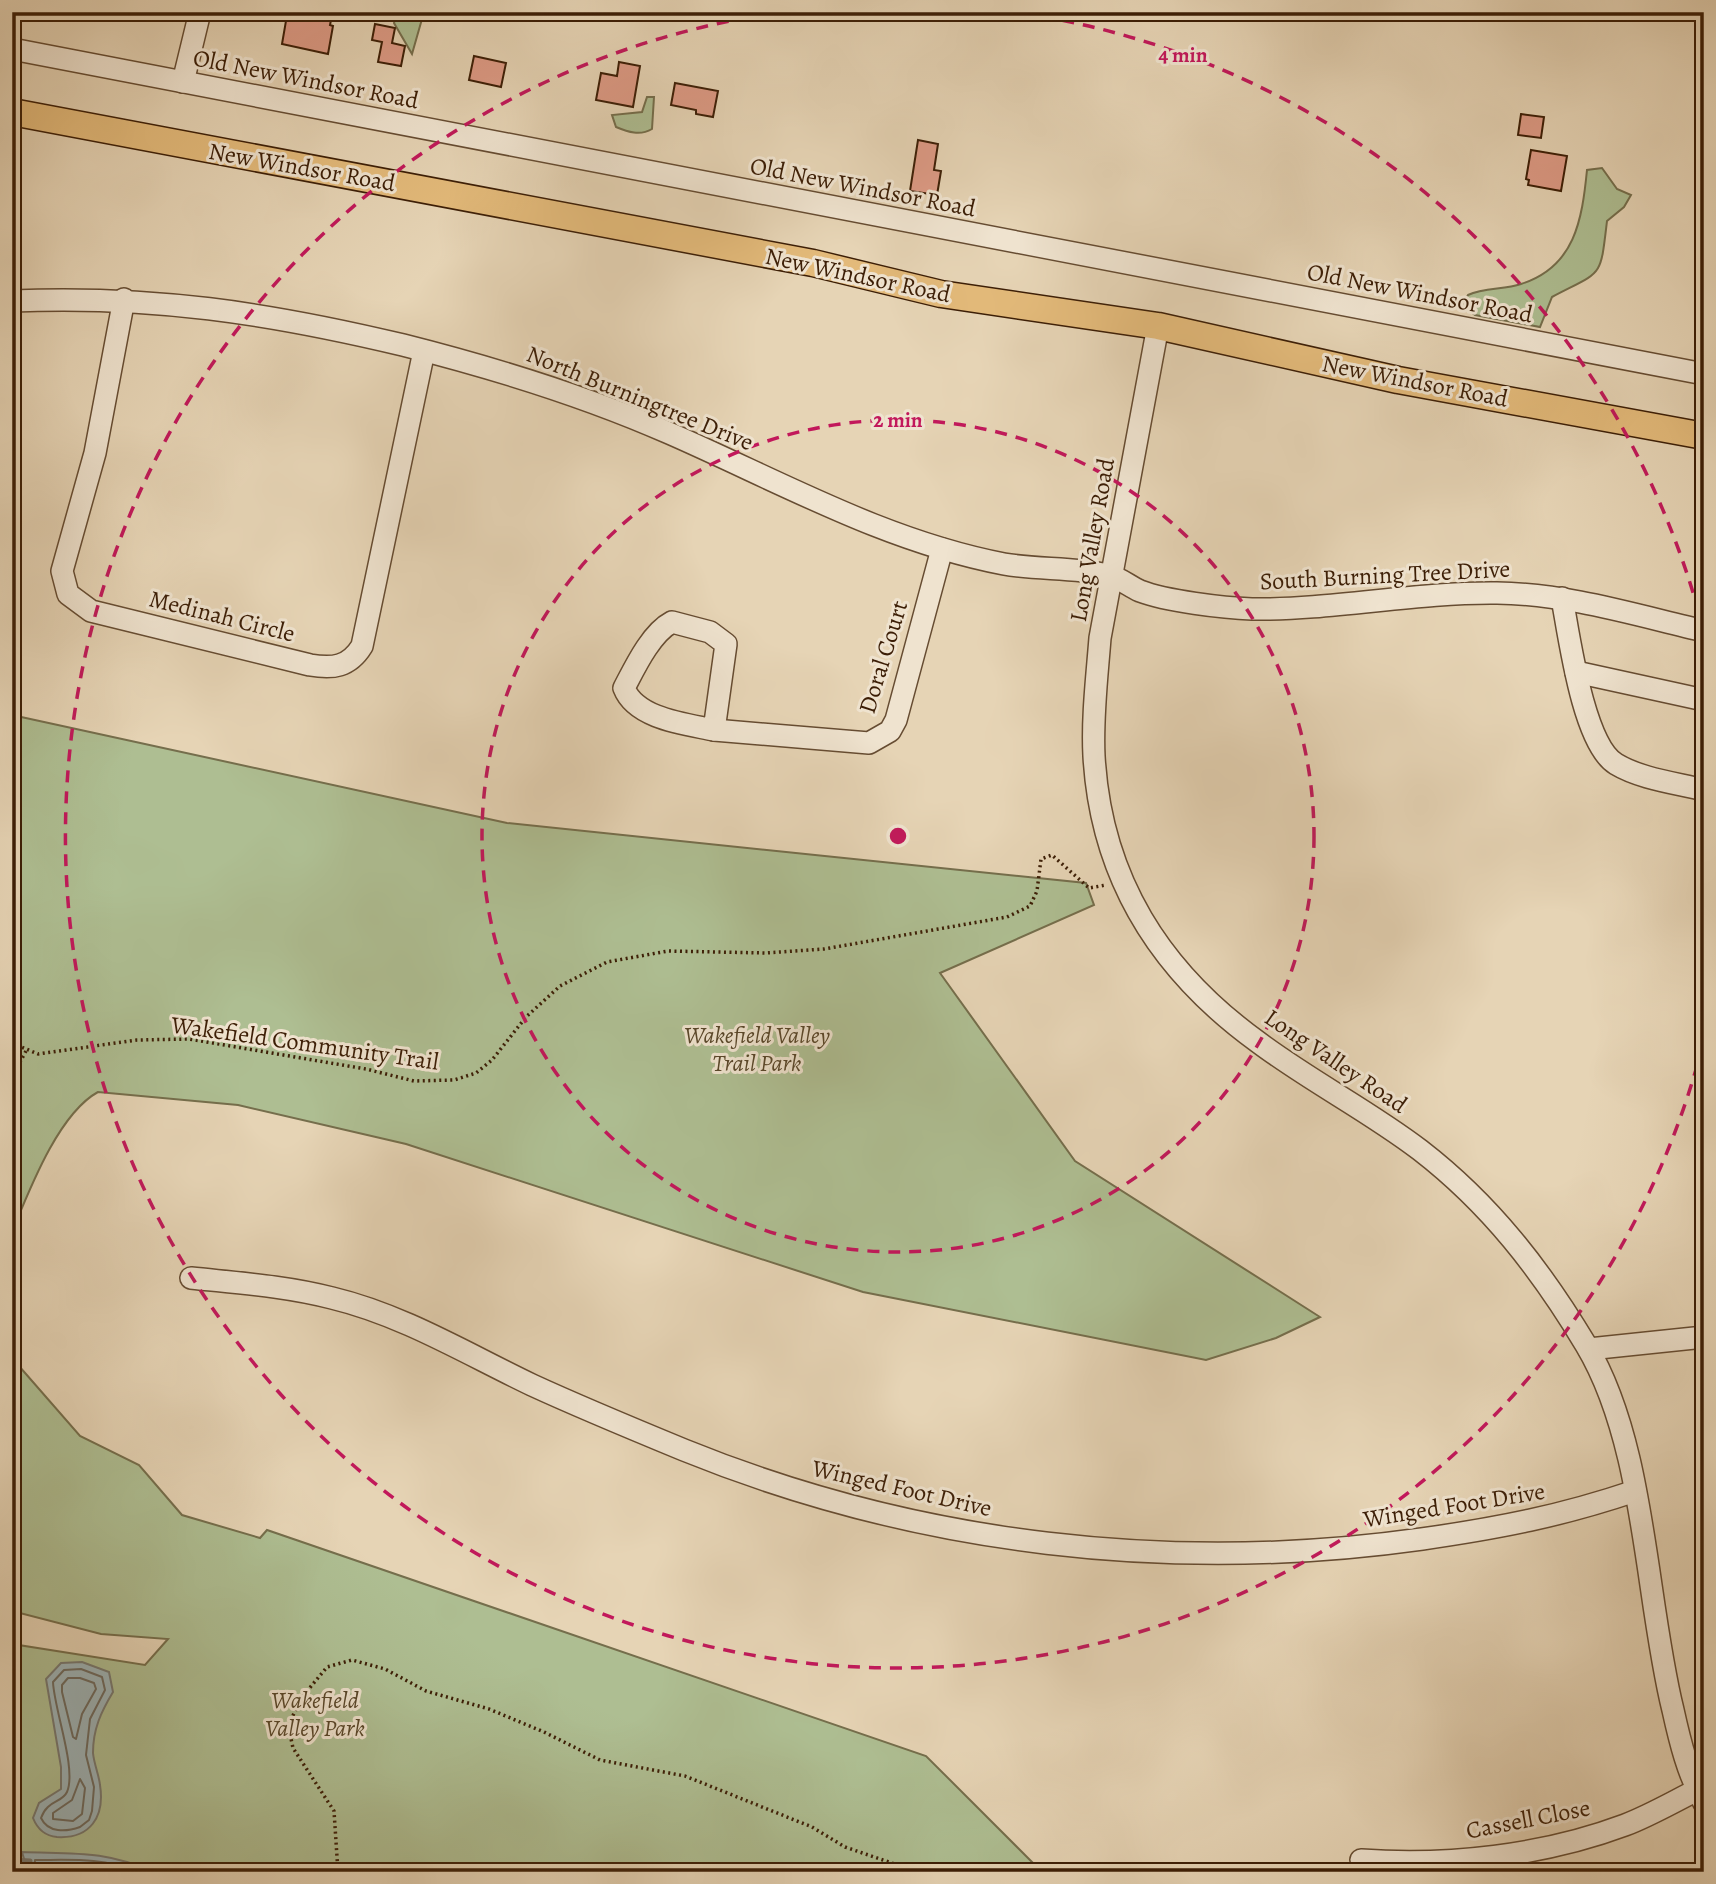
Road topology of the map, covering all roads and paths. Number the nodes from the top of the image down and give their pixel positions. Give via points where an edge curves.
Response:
1 (200, 12) edge
2 (12, 49) edge
3 (183, 82) junction
4 (12, 112) edge
5 (124, 299) junction
6 (12, 301) edge
7 (1158, 326) junction
8 (424, 351) junction
9 (1704, 374) edge
10 (1704, 436) edge
11 (943, 549) junction
12 (1112, 576) junction
13 (1562, 598) junction
14 (1704, 631) edge
15 (1576, 672) junction
16 (1704, 700) edge
17 (714, 730) junction
18 (1704, 790) edge
19 (1122, 883) junction
20 (12, 1043) edge
21 (26, 1051) junction
22 (12, 1077) edge
23 (191, 1278) dead end
24 (1704, 1338) edge
25 (1589, 1349) junction
26 (1634, 1491) junction
27 (12, 1734) edge
28 (1700, 1796) edge
29 (1361, 1860) dead end
30 (15, 1872) edge
31 (338, 1872) edge
32 (918, 1872) edge

1 - 3 street
2 - 3 street, Old New Windsor Road
3 - 9 street, Old New Windsor Road
4 - 7 main road, New Windsor Road via 813,263 941,294
5 - 6 street, North Burningtree Drive
5 - 8 street, North Burningtree Drive via 231,311
5 - 8 street, Medinah Circle via 95,453 62,571 68,594 91,611 320,667 345,664 362,646
7 - 10 main road, New Windsor Road via 1398,380
7 - 12 street, Long Valley Road
8 - 11 street, North Burningtree Drive via 519,375 593,402 839,512
11 - 12 street, North Burningtree Drive via 1006,564
11 - 17 street, Doral Court via 890,731 869,743
12 - 13 street, South Burning Tree Drive via 1142,592 1249,609 1465,594
12 - 19 street, Long Valley Road via 1100,638 1094,757 1100,804
13 - 14 street, South Burning Tree Drive
13 - 15 street
15 - 16 street
15 - 18 street via 1607,757 1630,770
17 - 17 street, Doral Court via 653,714 627,696 624,688 630,677 657,634 673,622 710,632 726,644
19 - 21 path, Wakefield Community Trail via 1089,888 1052,855 1041,859 1030,906 1007,917 824,949 754,954 668,951 607,962 560,986 526,1017 492,1060 476,1073 454,1080 414,1081 189,1039 137,1040 38,1054
19 - 25 street, Long Valley Road via 1173,967 1217,1010 1423,1152 1493,1215 1538,1270
20 - 21 path
21 - 22 path
23 - 26 street, Winged Foot Drive via 293,1290 365,1308 617,1422 746,1473 865,1511 1009,1539 1168,1553 1295,1552 1490,1529 1567,1514
24 - 25 street
25 - 26 street, Long Valley Road via 1606,1388
26 - 28 street, Long Valley Road via 1668,1692
27 - 30 path via 17,1762
28 - 29 street, Cassell Close via 1627,1825 1527,1852 1431,1862
31 - 32 path via 334,1811 293,1748 288,1725 303,1696 327,1667 352,1660 385,1669 426,1691 500,1714 600,1760 685,1776 812,1826 845,1847

